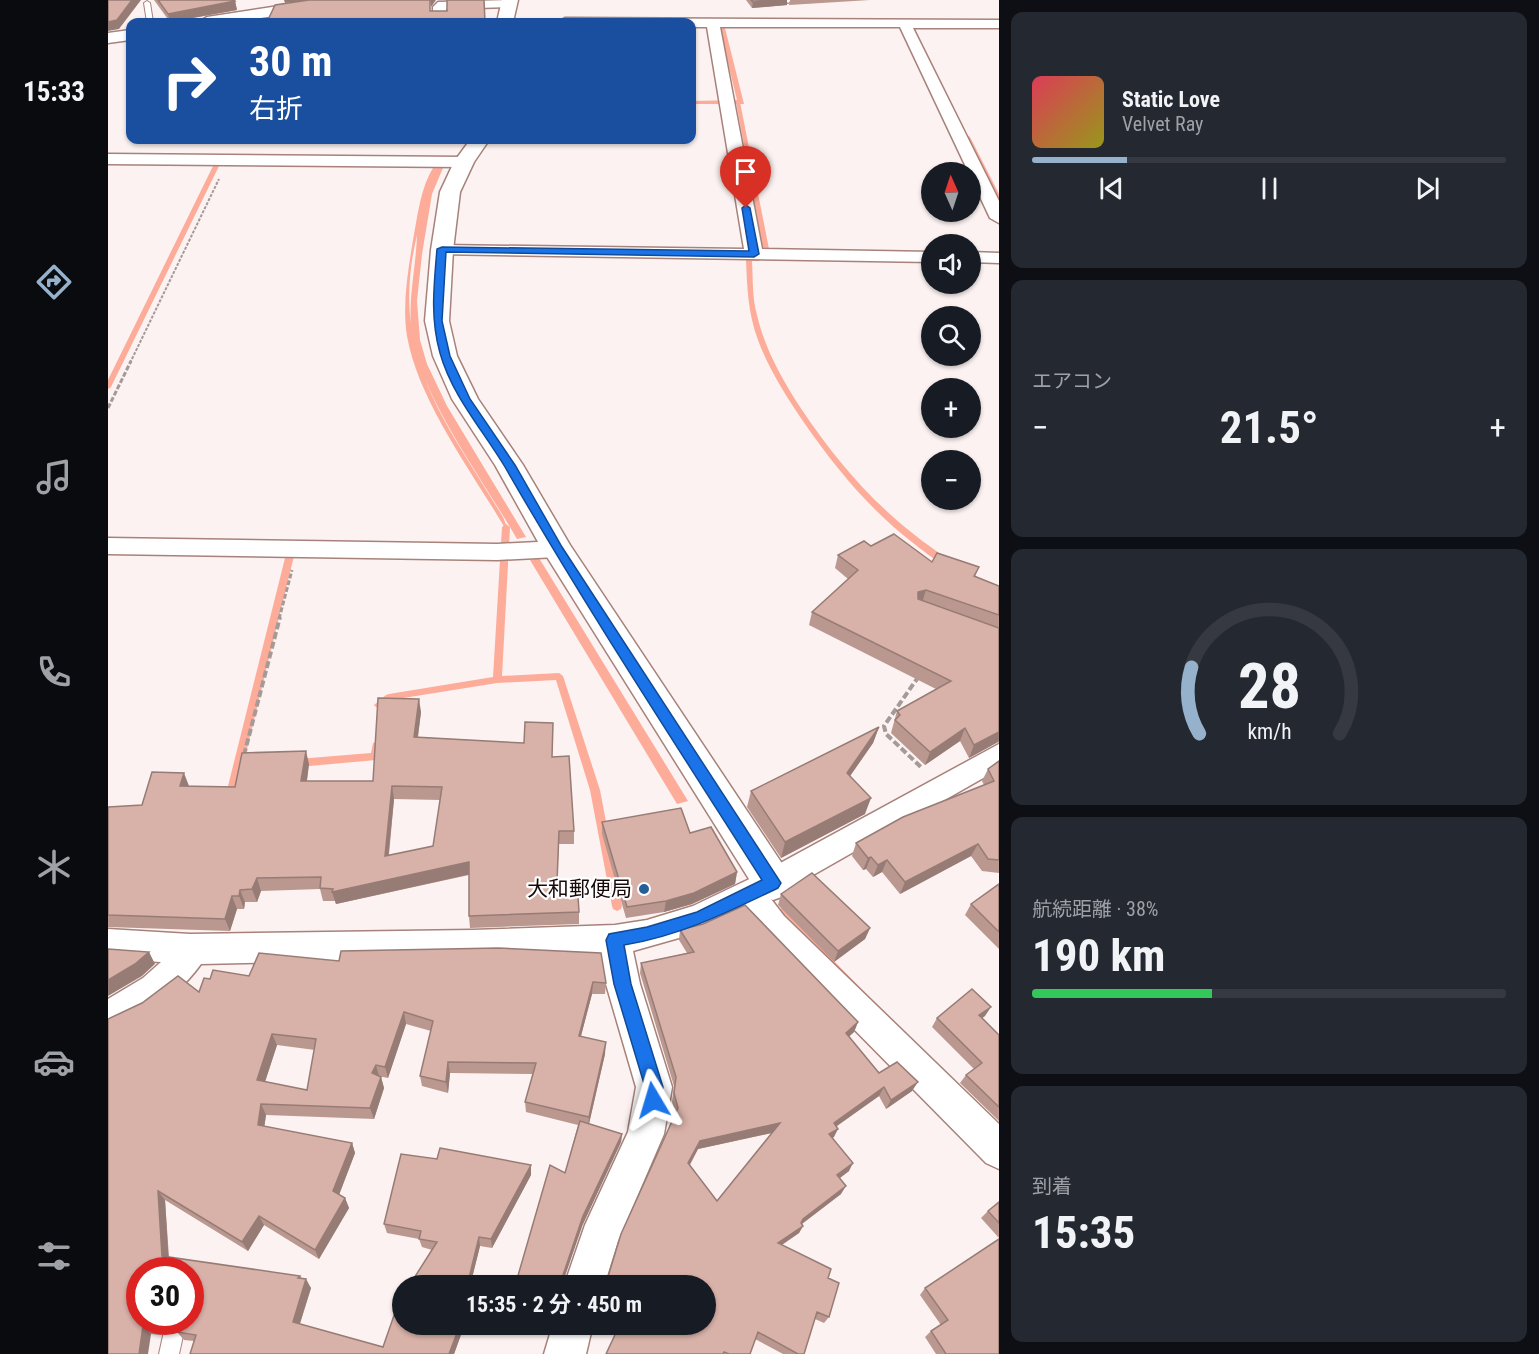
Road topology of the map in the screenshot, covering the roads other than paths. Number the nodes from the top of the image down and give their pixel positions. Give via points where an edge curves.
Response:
1 (348, 0) edge
2 (510, 1) edge
3 (147, 3) dead end
4 (149, 18) edge
5 (233, 18) edge
6 (440, 18) edge
7 (505, 18) edge
8 (696, 22) edge
9 (713, 22) junction
10 (904, 24) junction
11 (999, 24) edge
12 (126, 35) edge
13 (108, 38) edge
14 (477, 144) edge
15 (108, 159) edge
16 (464, 162) junction
17 (999, 218) edge
18 (442, 249) junction
19 (754, 254) junction
20 (921, 256) edge
21 (981, 257) edge
22 (999, 258) edge
23 (108, 546) edge
24 (557, 549) junction
25 (999, 755) edge
26 (760, 888) junction
27 (615, 940) junction
28 (108, 944) edge
29 (192, 949) junction
30 (108, 1016) edge
31 (999, 1150) edge
32 (588, 1275) edge
33 (173, 1335) edge
34 (570, 1335) edge
35 (169, 1354) edge
36 (565, 1354) edge

1 - 5 main road
2 - 6 street via 443,5 439,7
2 - 7 main road
3 - 4 lane
8 - 9 street
9 - 10 street
9 - 19 street
10 - 11 street
10 - 17 street
12 - 13 main road
14 - 16 main road
15 - 16 street
16 - 18 main road via 450,192
18 - 19 street
18 - 24 main road via 437,321 445,356 465,399 509,465
19 - 20 street
21 - 22 street
23 - 24 street via 496,552
24 - 26 main road
25 - 26 street
26 - 27 street via 700,918
26 - 31 street via 773,926
27 - 29 street
27 - 32 street via 623,984 654,1087 646,1134 599,1239
28 - 29 street
29 - 30 street via 183,963 147,997
33 - 35 lane
34 - 36 street

